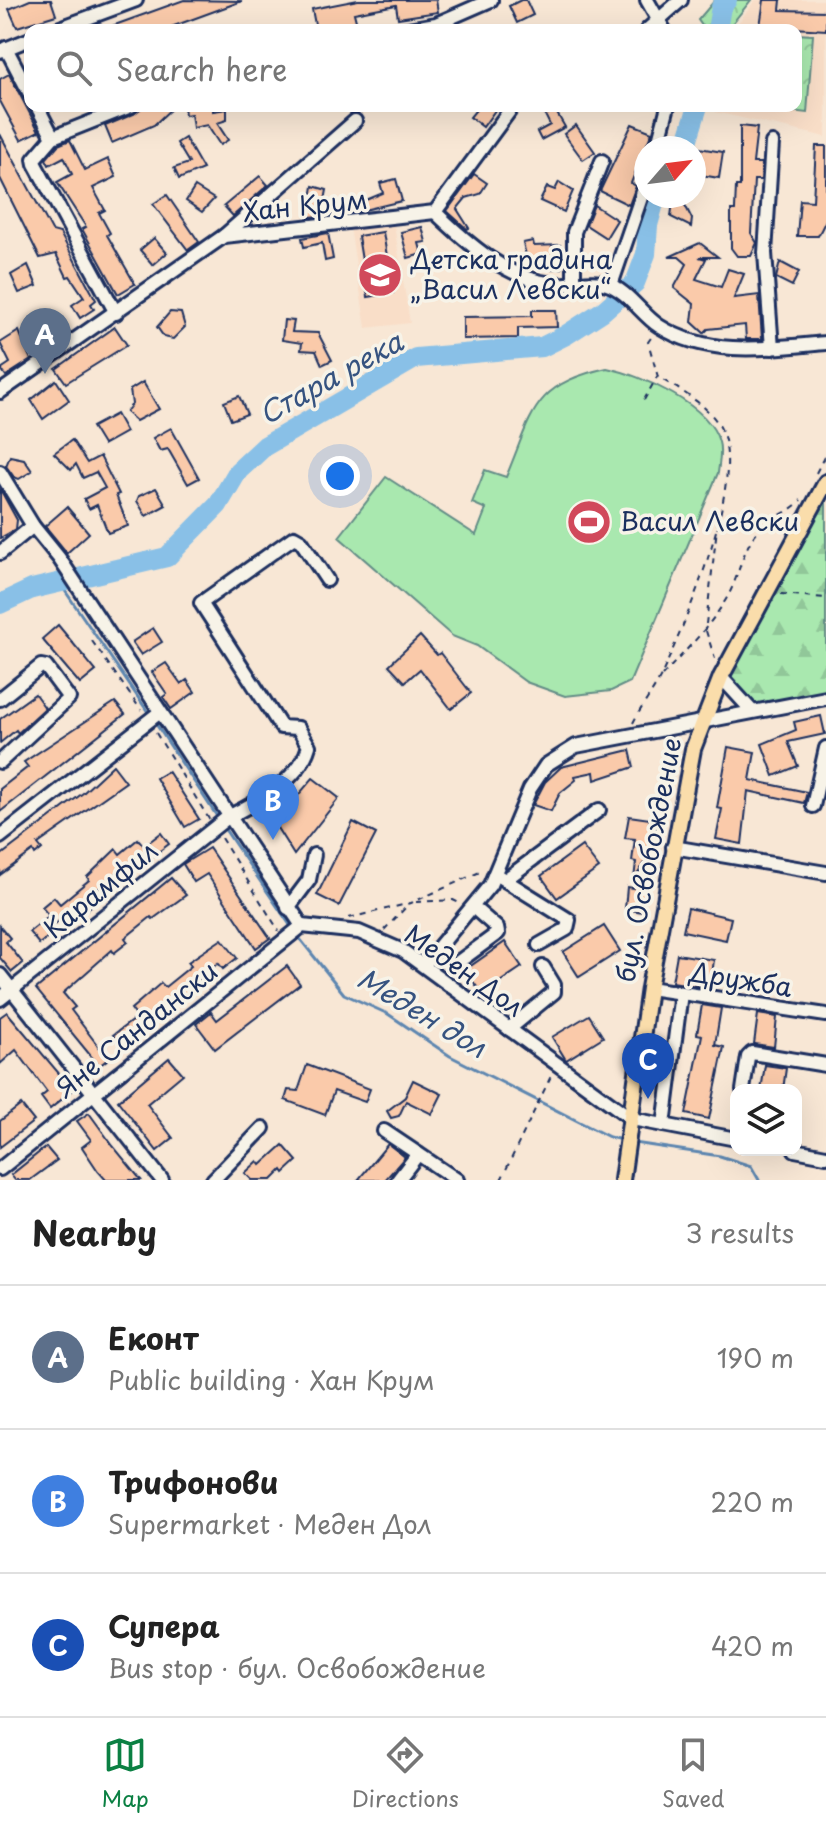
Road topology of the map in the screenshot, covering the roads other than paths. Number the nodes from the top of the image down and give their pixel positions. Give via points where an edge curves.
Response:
1 (136, 0) edge
2 (491, 0) edge
3 (647, 0) edge
4 (681, 0) edge
5 (71, 24) edge
6 (436, 24) edge
7 (655, 24) edge
8 (659, 24) edge
9 (24, 41) edge
10 (3, 50) edge
11 (24, 84) edge
12 (40, 112) edge
13 (116, 112) edge
14 (509, 112) edge
15 (666, 112) edge
16 (355, 121) dead end
17 (660, 136) edge
18 (53, 137) junction
19 (772, 143) dead end
20 (602, 161) dead end
21 (638, 208) edge
22 (435, 212) junction
23 (224, 236) junction
24 (574, 285) junction
25 (613, 287) junction
26 (116, 313) junction
27 (826, 343) edge
28 (772, 348) junction
29 (0, 392) edge
30 (0, 472) edge
31 (819, 482) edge
32 (33, 526) junction
33 (0, 553) edge
34 (327, 580) dead end
35 (721, 677) junction
36 (826, 698) edge
37 (0, 699) edge
38 (752, 711) junction
39 (154, 717) junction
40 (700, 722) junction
41 (826, 748) edge
42 (0, 762) edge
43 (813, 806) dead end
44 (599, 810) dead end
45 (221, 822) junction
46 (0, 837) edge
47 (673, 847) junction
48 (314, 855) dead end
49 (826, 873) edge
50 (500, 877) junction
51 (288, 908) junction
52 (474, 908) junction
53 (293, 932) junction
54 (539, 945) dead end
55 (457, 963) dead end
56 (424, 965) junction
57 (543, 967) dead end
58 (0, 975) edge
59 (649, 988) junction
60 (12, 989) junction
61 (681, 993) junction
62 (0, 999) edge
63 (826, 1015) edge
64 (509, 1029) junction
65 (826, 1065) edge
66 (744, 1084) edge
67 (93, 1093) junction
68 (631, 1123) junction
69 (664, 1125) junction
70 (263, 1128) dead end
71 (384, 1131) dead end
72 (730, 1138) edge
73 (802, 1151) edge
74 (418, 1154) junction
75 (826, 1156) edge
76 (0, 1169) edge
77 (162, 1180) edge
78 (213, 1180) edge
79 (398, 1180) edge
80 (457, 1180) edge
81 (622, 1180) edge

1 - 5 street
2 - 6 street
3 - 7 street
4 - 8 street
9 - 10 street
10 - 11 street
12 - 18 street
13 - 18 street
14 - 22 street
15 - 17 street
16 - 23 street
18 - 26 street via 35,164
19 - 28 street via 765,253
20 - 24 street via 574,232
21 - 25 street
22 - 23 street, Хан Крум
22 - 24 street via 507,269 537,282
23 - 26 street, Хан Крум
24 - 25 street
25 - 28 street via 659,326 718,347
26 - 29 street, Хан Крум
27 - 28 street
30 - 32 street
31 - 35 main road, бул. Освобождение
32 - 33 street
32 - 39 street via 96,614
34 - 45 street, Карамфил via 294,537 201,603 281,727 298,728 309,746 306,758 271,794
35 - 38 street
35 - 40 main road, бул. Освобождение
36 - 38 street
37 - 42 street via 41,666 69,698
38 - 40 street
39 - 45 street
39 - 46 street
40 - 47 main road, бул. Освобождение
40 - 50 street via 576,746 546,765 530,789 500,861
41 - 43 street
44 - 50 street
45 - 51 street
45 - 60 street, Карамфил
47 - 49 street
47 - 59 main road, бул. Освобождение
48 - 51 street via 309,880
50 - 52 street
50 - 54 street via 569,920 567,929
51 - 53 street
52 - 55 street via 498,933
52 - 56 street
53 - 56 street, Меден Дол via 330,928 376,938
53 - 67 street, Яне Сандански
56 - 64 street, Меден Дол
57 - 64 street via 554,985 551,998
58 - 60 street
59 - 61 street, Дружба
59 - 68 main road, бул. Освобождение
60 - 62 street, Карамфил
60 - 67 street
61 - 63 street, Дружба
61 - 69 street
64 - 68 street, Меден Дол
65 - 66 street via 752,1053
67 - 76 street, Яне Сандански
67 - 77 street
68 - 69 street, Меден Дол
68 - 81 main road, бул. Освобождение
69 - 72 street, Меден Дол
70 - 78 street
71 - 74 street
73 - 75 street
74 - 79 street
74 - 80 street

